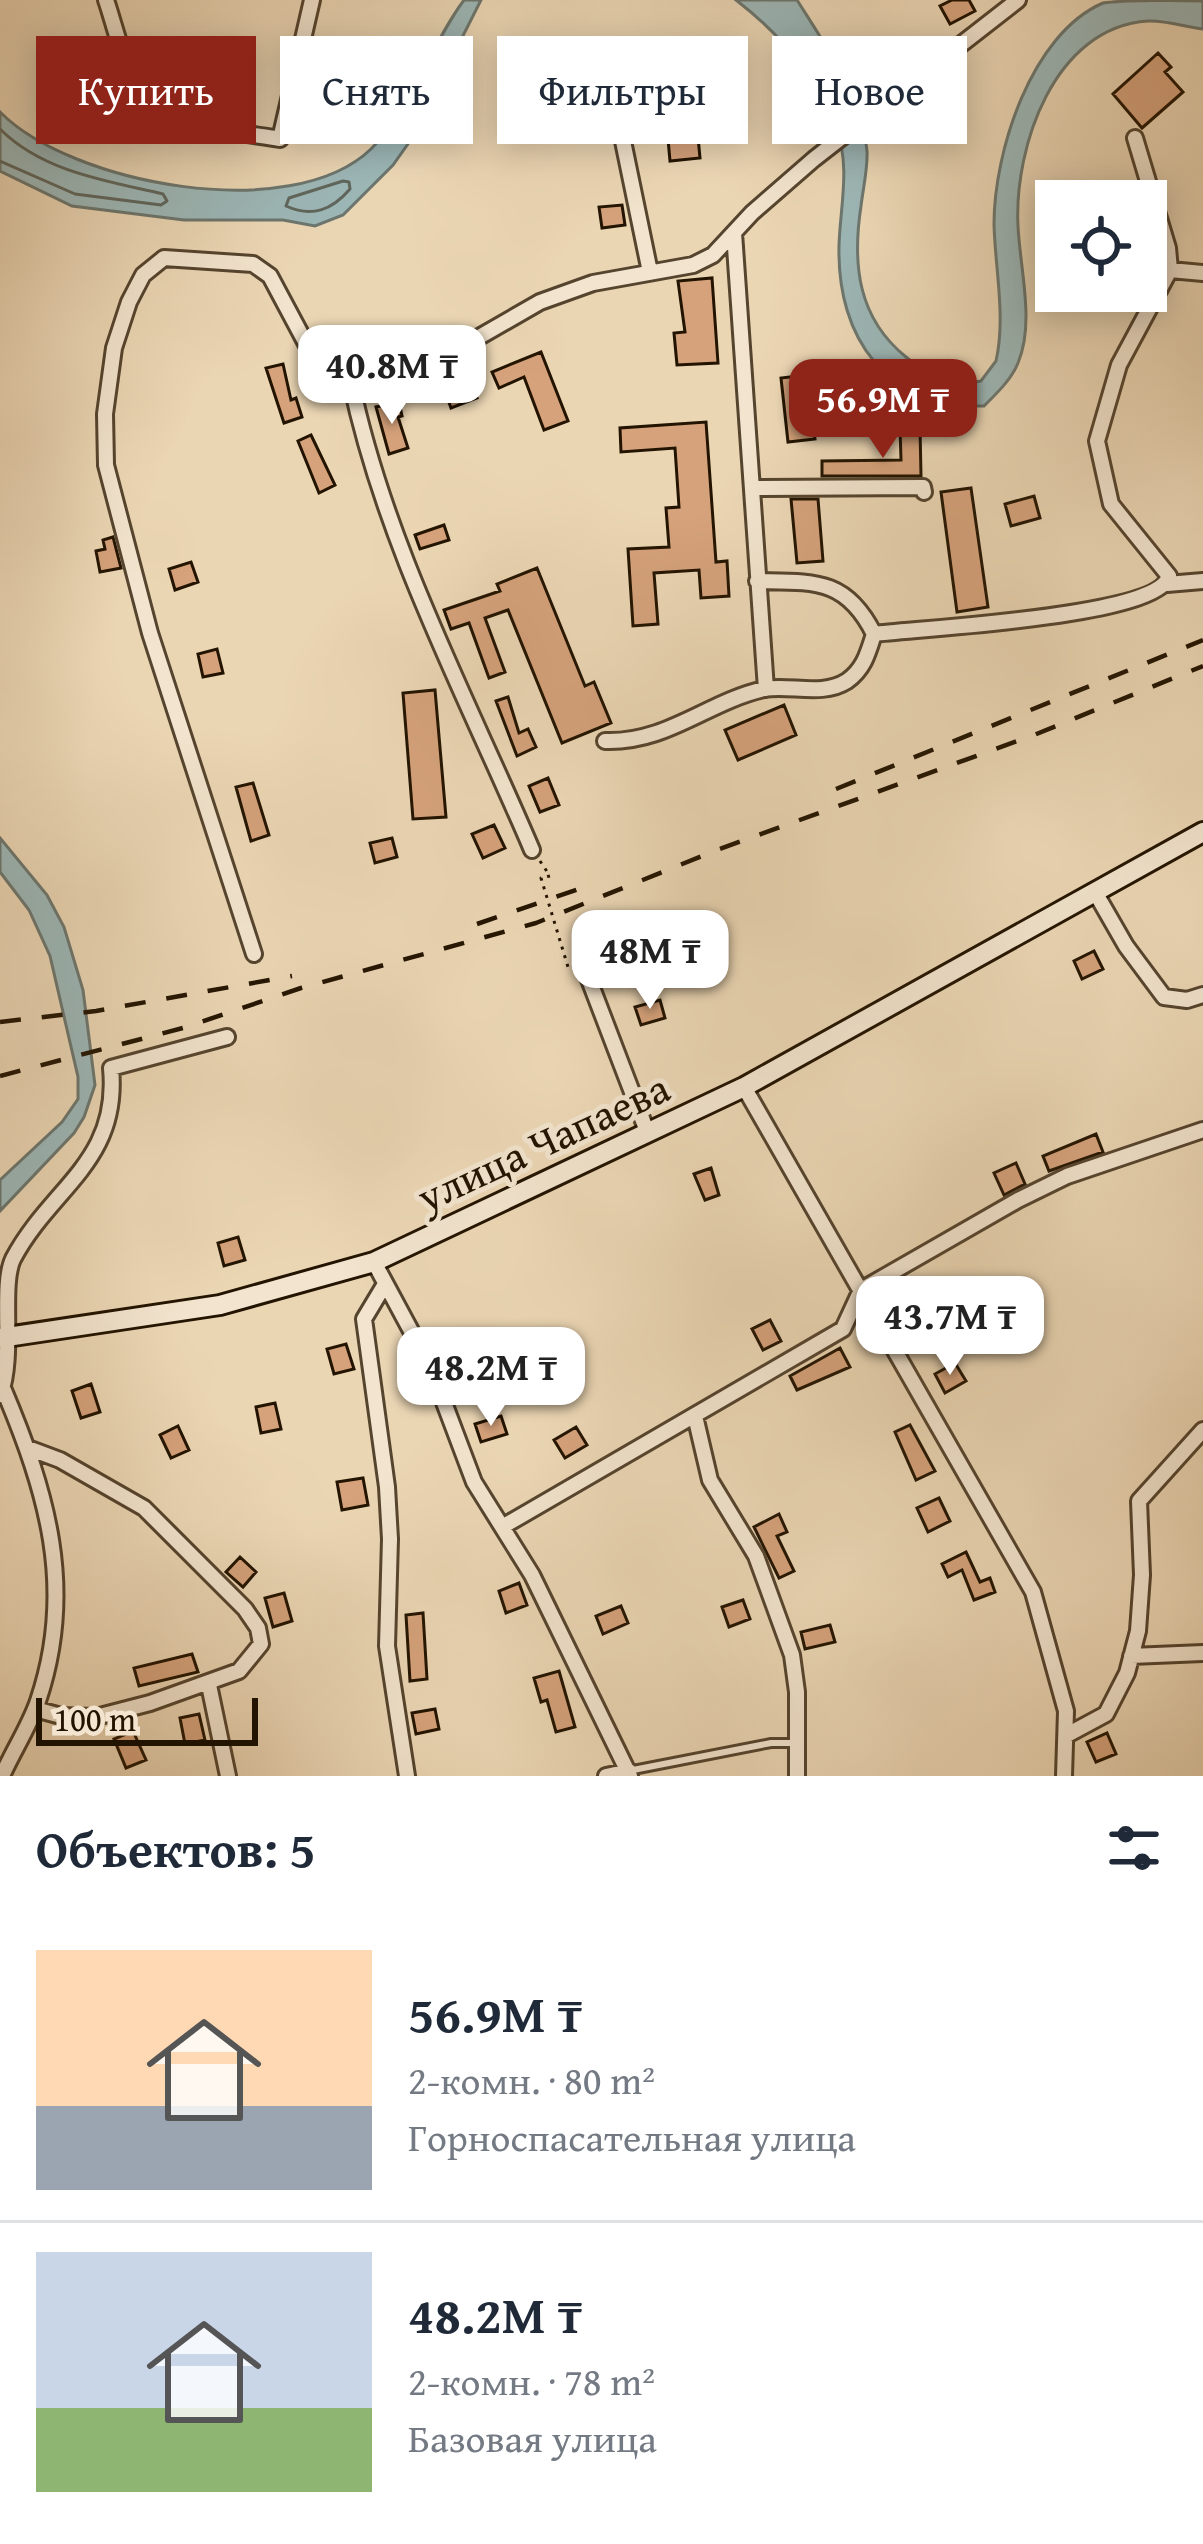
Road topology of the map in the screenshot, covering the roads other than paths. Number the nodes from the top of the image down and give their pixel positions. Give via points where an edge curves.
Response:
1 (106, 0) edge
2 (312, 0) edge
3 (1018, 0) edge
4 (1135, 138) dead end
5 (624, 144) edge
6 (734, 232) junction
7 (1170, 270) junction
8 (650, 272) junction
9 (1203, 273) edge
10 (351, 382) junction
11 (752, 488) junction
12 (924, 492) dead end
13 (757, 581) junction
14 (1203, 581) edge
15 (1167, 584) junction
16 (874, 634) junction
17 (766, 688) junction
18 (605, 741) dead end
19 (1203, 832) edge
20 (532, 850) road end
21 (1094, 892) junction
22 (254, 953) dead end
23 (586, 970) road end
24 (1203, 995) edge
25 (227, 1037) dead end
26 (744, 1087) junction
27 (1203, 1130) edge
28 (648, 1134) junction
29 (374, 1262) junction
30 (385, 1284) junction
31 (861, 1290) junction
32 (5, 1337) edge
33 (2, 1391) edge
34 (695, 1416) junction
35 (1203, 1430) edge
36 (28, 1448) junction
37 (502, 1527) junction
38 (1203, 1653) edge
39 (1131, 1656) junction
40 (209, 1685) junction
41 (35, 1708) junction
42 (1066, 1735) junction
43 (795, 1743) junction
44 (630, 1774) edge
45 (2, 1776) edge
46 (228, 1776) edge
47 (407, 1776) edge
48 (606, 1776) edge
49 (797, 1776) edge
50 (1064, 1776) edge

1 - 2 street via 131,73 152,105 213,128 280,139
3 - 6 street
4 - 7 street
5 - 8 street
6 - 8 street via 692,265
6 - 11 street
7 - 9 street
7 - 15 street via 1119,365 1097,441 1112,504 1162,563
8 - 10 street via 540,302 446,356 380,382
10 - 20 street via 364,446
10 - 22 street via 310,351 270,276 253,264 164,258 143,275 114,347 106,465 124,545
11 - 12 street
11 - 13 street
13 - 16 street via 840,591 860,606
13 - 17 street
14 - 15 street
15 - 16 street via 1102,610
16 - 17 street via 865,663 844,683
17 - 18 street via 638,742
19 - 21 street, улица Чапаева
21 - 24 street via 1163,997
21 - 26 street, улица Чапаева
23 - 28 street
25 - 32 street via 111,1068 110,1119 96,1154 10,1264
26 - 28 street, улица Чапаева
26 - 31 street
27 - 31 street via 1067,1176
28 - 29 street, улица Чапаева
29 - 30 street
29 - 32 street, улица Чапаева via 220,1305
30 - 37 street
30 - 47 street via 364,1319 387,1487 388,1646
31 - 34 street via 843,1329
31 - 42 street via 1033,1592
32 - 33 street
33 - 36 street
34 - 37 street
34 - 43 street via 710,1480 756,1556 792,1655
35 - 39 street via 1139,1501 1142,1575
36 - 40 street via 144,1508 245,1609 261,1644 239,1671
36 - 41 street via 54,1548 52,1652
37 - 44 street
38 - 39 street
39 - 42 street via 1106,1714
40 - 41 street via 96,1717
40 - 46 street
41 - 45 street
42 - 50 street
43 - 44 lane
43 - 49 street
44 - 48 street

